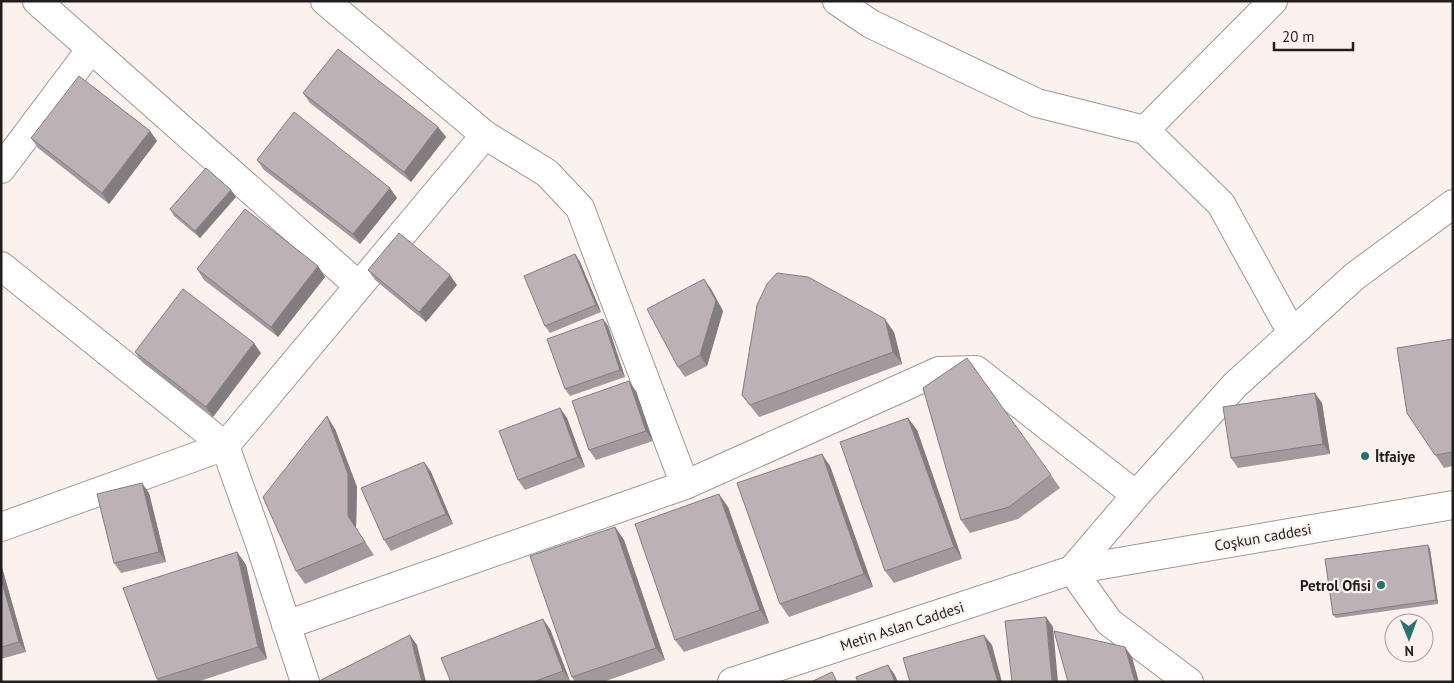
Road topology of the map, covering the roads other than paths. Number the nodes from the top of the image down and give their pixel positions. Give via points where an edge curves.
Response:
1 (38, 1) edge
2 (325, 1) edge
3 (837, 1) edge
4 (1273, 1) edge
5 (91, 49) junction
6 (1145, 130) junction
7 (485, 135) junction
8 (1, 169) edge
9 (1453, 204) edge
10 (1, 266) edge
11 (359, 286) junction
12 (1292, 333) junction
13 (225, 446) junction
14 (685, 485) junction
15 (1136, 495) junction
16 (1453, 504) edge
17 (1, 527) edge
18 (1072, 570) junction
19 (286, 625) junction
20 (305, 682) edge
21 (732, 682) edge
22 (1189, 682) edge

1 - 5 street
2 - 7 street
3 - 6 street via 871,24 1037,104
4 - 6 street
5 - 8 street
5 - 11 street
6 - 12 street via 1222,204
7 - 11 street
7 - 14 street via 547,173 580,208
9 - 12 street via 1356,276
10 - 13 street
11 - 13 street
12 - 15 street via 1235,385
13 - 17 street
13 - 19 street
14 - 15 street via 939,371 976,370
14 - 19 street
15 - 18 street
16 - 18 street, Coşkun caddesi
18 - 21 street, Metin Aslan Caddesi
18 - 22 street via 1110,622
19 - 20 street

